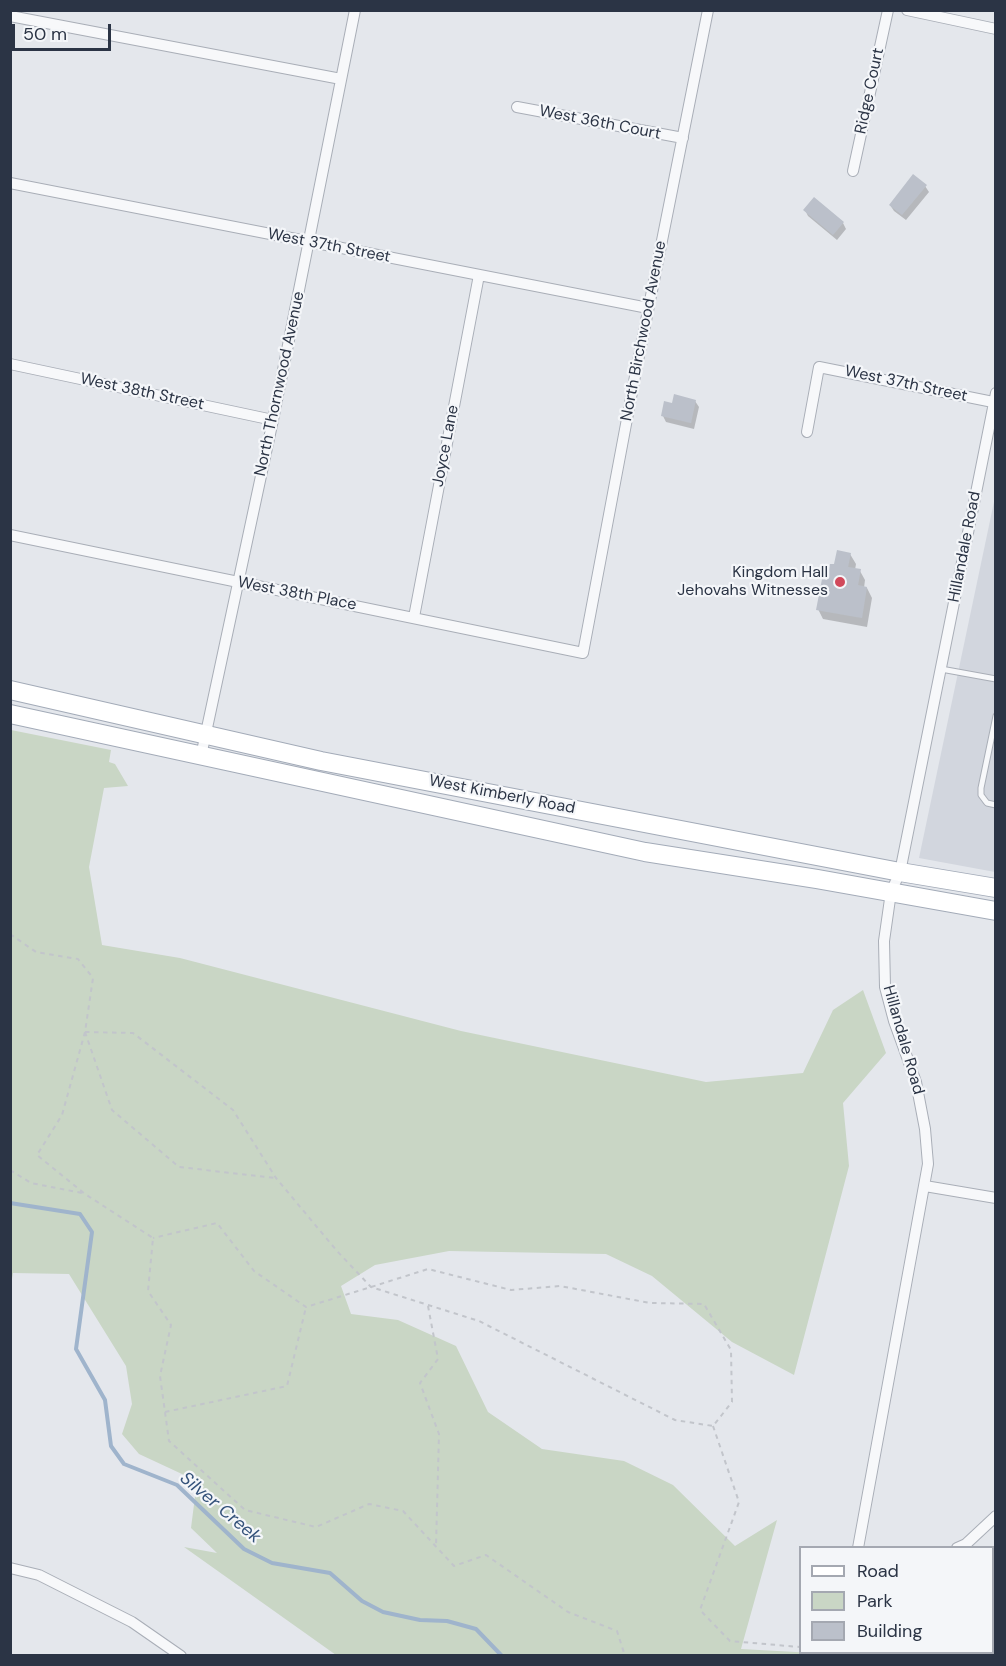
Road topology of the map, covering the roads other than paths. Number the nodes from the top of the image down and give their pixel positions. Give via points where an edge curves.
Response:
1 (355, 10) edge
2 (708, 10) edge
3 (888, 10) edge
4 (907, 10) edge
5 (10, 16) edge
6 (996, 29) edge
7 (341, 79) junction
8 (517, 107) dead end
9 (683, 138) junction
10 (853, 171) dead end
11 (10, 183) edge
12 (309, 243) junction
13 (479, 275) junction
14 (648, 308) junction
15 (10, 364) edge
16 (994, 398) edge
17 (273, 420) junction
18 (807, 432) dead end
19 (10, 535) edge
20 (239, 582) junction
21 (414, 617) junction
22 (583, 652) joint
23 (940, 669) junction
24 (996, 679) edge
25 (10, 690) edge
26 (10, 714) edge
27 (996, 716) edge
28 (206, 735) junction
29 (201, 756) junction
30 (996, 805) edge
31 (900, 872) junction
32 (996, 888) edge
33 (891, 892) junction
34 (996, 911) edge
35 (925, 1186) junction
36 (996, 1197) edge
37 (996, 1516) edge
38 (858, 1546) edge
39 (962, 1546) edge
40 (10, 1568) edge
41 (181, 1656) edge

1 - 7 street, North Thornwood Avenue
2 - 9 street, North Birchwood Avenue
3 - 10 street, Ridge Court
4 - 6 street
5 - 7 street
7 - 12 street, North Thornwood Avenue
8 - 9 street, West 36th Court
9 - 14 street, North Birchwood Avenue
11 - 12 street, West 37th Street
12 - 13 street, West 37th Street
12 - 17 street, North Thornwood Avenue
13 - 14 street, West 37th Street
13 - 21 street, Joyce Lane
14 - 22 street, North Birchwood Avenue
15 - 17 street, West 38th Street
16 - 18 street, West 37th Street via 819,367
16 - 23 street, Hillandale Road
17 - 20 street, North Thornwood Avenue
19 - 20 street, West 38th Place
20 - 21 street, West 38th Place
20 - 28 street, North Thornwood Avenue
21 - 22 street, West 38th Place
23 - 24 lane
23 - 31 street, Hillandale Road
25 - 28 main road, West Kimberly Road
26 - 29 main road, West Kimberly Road
27 - 30 lane via 981,788 987,803
28 - 29 street, North Thornwood Avenue
28 - 31 main road, West Kimberly Road via 321,761
29 - 33 main road, West Kimberly Road via 645,852
31 - 32 main road, West Kimberly Road
31 - 33 street, Hillandale Road
33 - 34 main road, West Kimberly Road
33 - 35 street, Hillandale Road via 884,941 885,987 918,1093 928,1164
35 - 36 street
35 - 38 street, Hillandale Road
37 - 39 street
40 - 41 street via 39,1575 132,1622

